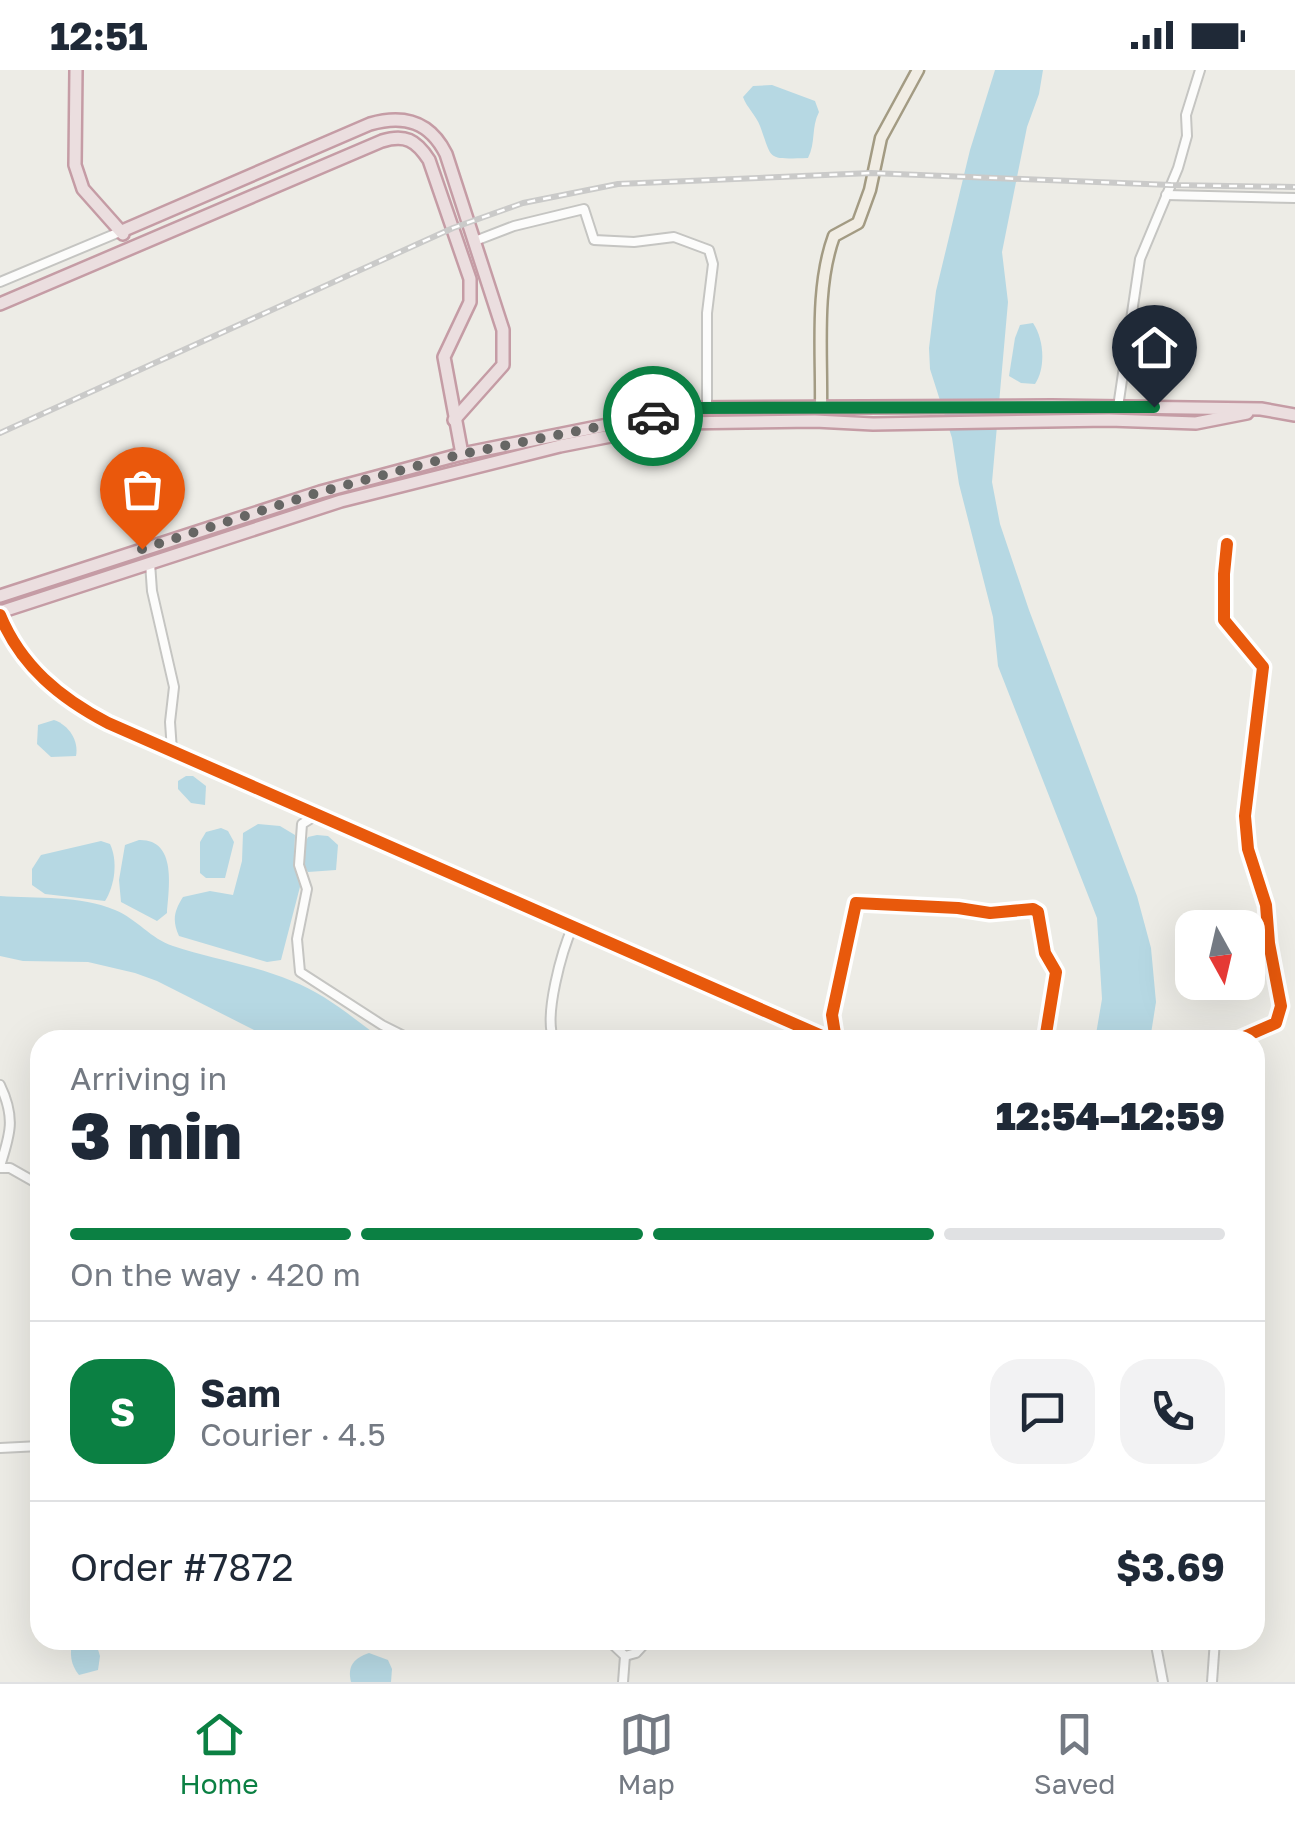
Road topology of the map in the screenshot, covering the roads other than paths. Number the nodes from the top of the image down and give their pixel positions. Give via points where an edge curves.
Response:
1 (76, 70) edge
2 (918, 70) edge
3 (1200, 70) edge
4 (1166, 195) junction
5 (1295, 198) edge
6 (122, 231) junction
7 (475, 241) junction
8 (129, 248) junction
9 (0, 284) edge
10 (3, 302) edge
11 (821, 407) junction
12 (1118, 407) junction
13 (708, 408) junction
14 (1261, 408) junction
15 (1295, 415) edge
16 (454, 420) junction
17 (462, 454) junction
18 (1227, 544) dead end
19 (150, 562) junction
20 (0, 596) edge
21 (0, 613) edge
22 (172, 751) junction
23 (314, 816) junction
24 (572, 926) junction
25 (391, 1030) edge
26 (550, 1030) edge
27 (811, 1030) edge
28 (833, 1030) edge
29 (1047, 1030) edge
30 (1259, 1030) edge
31 (0, 1085) edge
32 (0, 1167) edge
33 (30, 1179) edge
34 (30, 1446) edge
35 (0, 1448) edge
36 (619, 1650) edge
37 (638, 1650) edge
38 (1157, 1650) edge
39 (1214, 1650) edge
40 (625, 1656) junction
41 (623, 1682) edge
42 (1163, 1682) edge
43 (1212, 1682) edge

1 - 6 highway via 75,165 83,190
2 - 11 main road via 881,138 858,223 834,236 829,250
3 - 4 street
4 - 5 street
4 - 12 street via 1140,260
6 - 7 highway via 370,124 404,119 438,139
6 - 8 highway
6 - 9 street
7 - 13 street via 584,208 594,240 674,237 709,250
7 - 16 highway via 504,330 504,365
8 - 10 highway
8 - 16 highway via 382,141 407,138 429,160 470,279 470,302 444,358
9 - 10 street
11 - 12 highway
11 - 13 highway
12 - 14 highway
13 - 17 highway
14 - 15 highway
14 - 19 highway via 1196,424 677,424 419,479
16 - 17 highway
17 - 20 highway
18 - 30 street via 1224,620 1263,667 1245,816 1281,1006 1276,1022
19 - 21 highway
19 - 22 street via 174,687
21 - 22 street via 17,650 48,686 98,718
22 - 23 street
23 - 24 street
23 - 25 street via 302,824 298,839 307,885 300,972
24 - 26 street
24 - 27 street
28 - 29 street via 856,903 990,913 1033,908 1056,972
31 - 32 street via 12,1130
32 - 33 street
34 - 35 street
36 - 40 street
37 - 40 street
38 - 42 street
39 - 43 street
40 - 41 street

